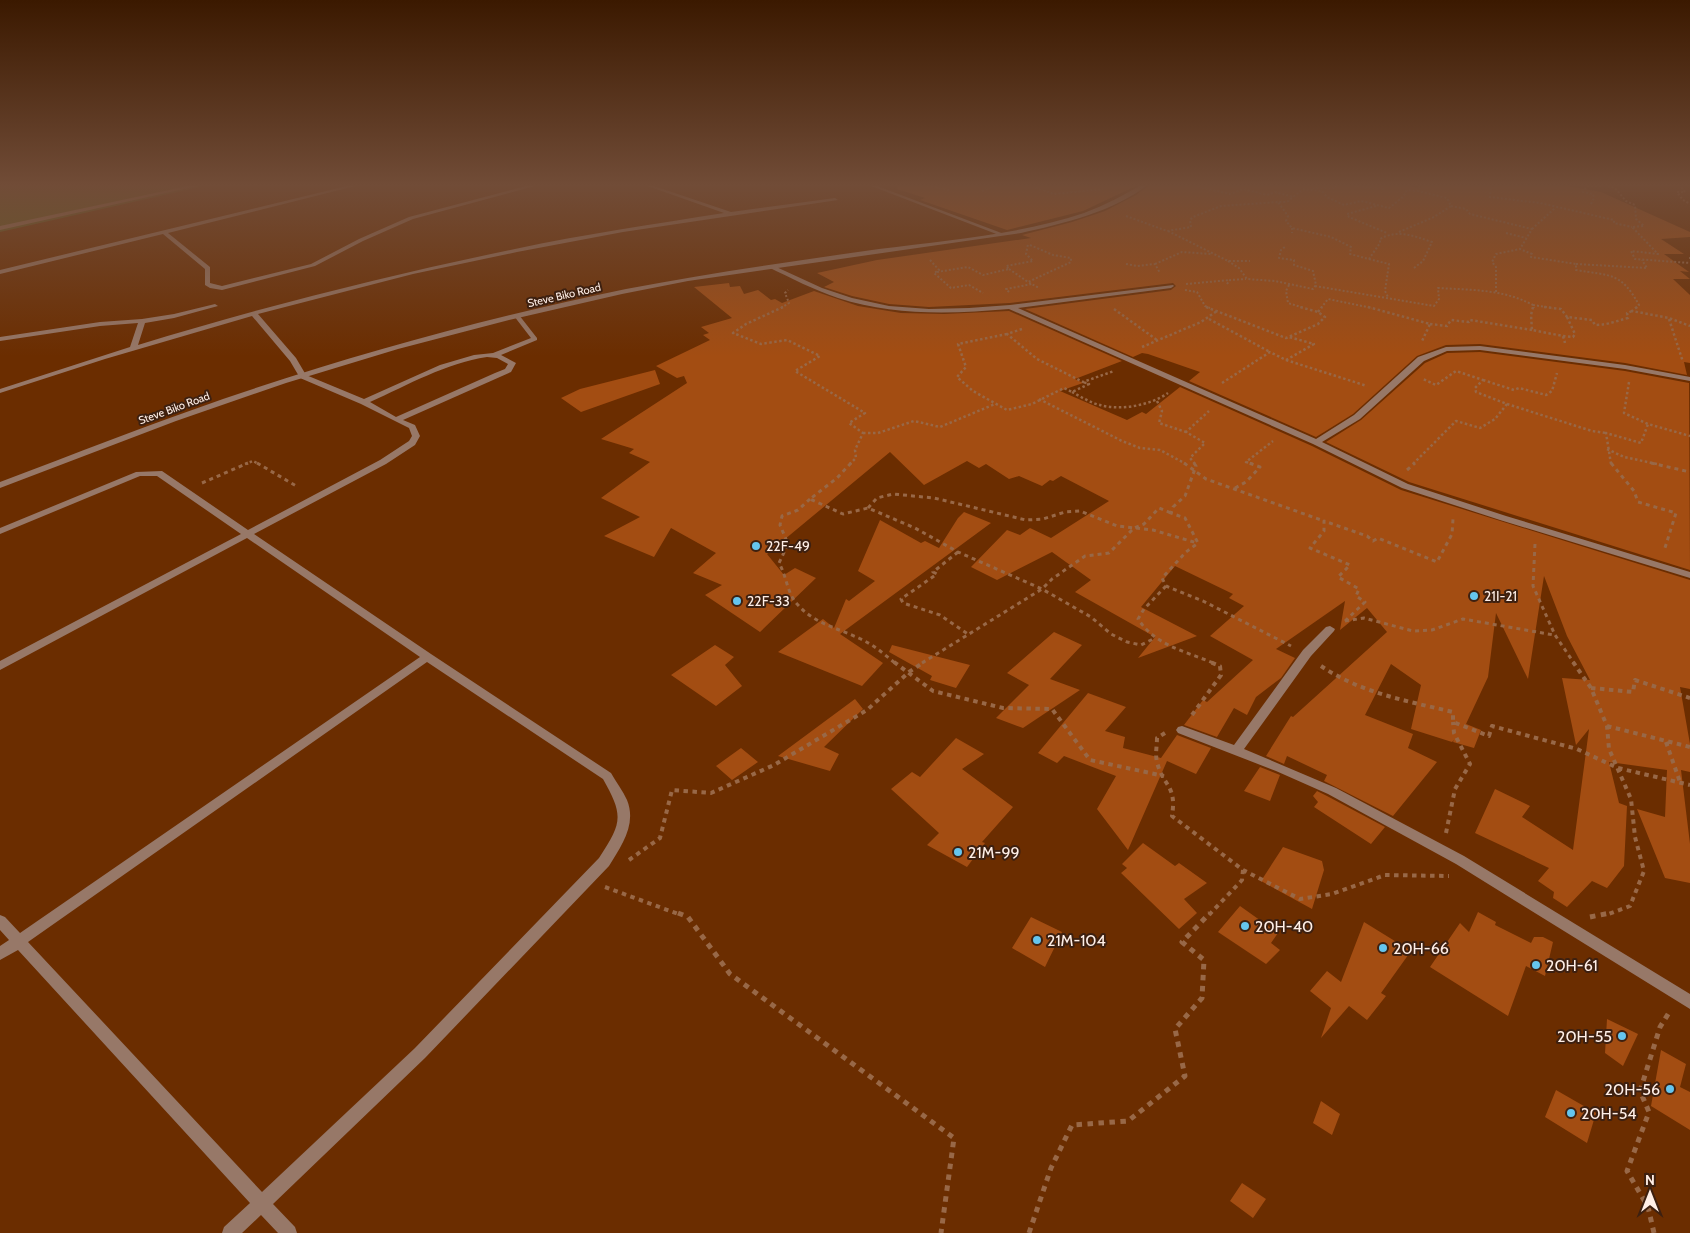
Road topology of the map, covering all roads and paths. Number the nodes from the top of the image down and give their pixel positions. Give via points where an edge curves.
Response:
1 (125, 242) edge
2 (176, 242) edge
3 (358, 242) edge
4 (561, 242) edge
5 (947, 242) edge
6 (1025, 242) edge
7 (1193, 242) edge
8 (1340, 242) edge
9 (1380, 242) edge
10 (1430, 242) edge
11 (1524, 242) edge
12 (1646, 242) edge
13 (1028, 244) junction
14 (1286, 246) dead end
15 (1520, 249) junction
16 (1212, 254) junction
17 (940, 259) dead end
18 (1369, 259) junction
19 (1642, 260) junction
20 (1228, 261) junction
21 (1250, 261) dead end
22 (1690, 263) edge
23 (1126, 264) dead end
24 (1155, 264) junction
25 (1576, 264) junction
26 (770, 266) junction
27 (1414, 268) dead end
28 (1008, 269) junction
29 (0, 272) edge
30 (934, 273) junction
31 (1246, 279) junction
32 (799, 280) junction
33 (1230, 280) junction
34 (1028, 282) junction
35 (1227, 284) dead end
36 (1289, 285) junction
37 (1171, 286) junction
38 (1315, 286) junction
39 (1496, 292) junction
40 (1098, 295) junction
41 (1388, 297) junction
42 (1062, 301) junction
43 (1533, 305) junction
44 (214, 306) dead end
45 (1009, 307) junction
46 (994, 308) junction
47 (1632, 310) junction
48 (1217, 311) junction
49 (1318, 312) junction
50 (253, 314) junction
51 (517, 316) junction
52 (1567, 317) junction
53 (1669, 318) junction
54 (1209, 319) junction
55 (142, 321) junction
56 (1041, 322) junction
57 (1430, 324) junction
58 (1690, 326) edge
59 (1532, 330) junction
60 (1007, 334) junction
61 (1563, 336) junction
62 (1289, 337) junction
63 (0, 339) edge
64 (1157, 340) junction
65 (133, 348) junction
66 (1440, 351) junction
67 (1270, 352) junction
68 (494, 355) junction
69 (1534, 355) junction
70 (1120, 357) junction
71 (1570, 359) junction
72 (1286, 360) junction
73 (1134, 363) junction
74 (1625, 367) junction
75 (1406, 372) junction
76 (303, 376) junction
77 (1689, 379) edge
78 (1483, 380) junction
79 (1083, 382) junction
80 (1184, 384) junction
81 (0, 391) edge
82 (1072, 392) junction
83 (1200, 392) junction
84 (1384, 392) junction
85 (1039, 399) junction
86 (1157, 401) junction
87 (1221, 401) junction
88 (364, 402) junction
89 (995, 404) junction
90 (1507, 404) junction
91 (396, 420) junction
92 (1648, 424) junction
93 (1288, 430) junction
94 (1186, 432) junction
95 (863, 433) junction
96 (1606, 433) junction
97 (1690, 436) edge
98 (1316, 442) junction
99 (1606, 448) junction
100 (1194, 469) junction
101 (1690, 472) edge
102 (1396, 482) junction
103 (0, 485) edge
104 (1235, 488) junction
105 (185, 491) junction
106 (317, 498) junction
107 (810, 500) junction
108 (1452, 502) junction
109 (868, 508) junction
110 (1171, 513) junction
111 (1324, 521) junction
112 (1134, 528) junction
113 (1536, 528) junction
114 (0, 531) edge
115 (251, 535) junction
116 (1198, 543) junction
117 (958, 552) junction
118 (1660, 566) junction
119 (1690, 575) edge
120 (1166, 586) junction
121 (1042, 589) junction
122 (1345, 621) junction
123 (1330, 629) joint
124 (968, 634) junction
125 (1555, 635) junction
126 (1153, 639) junction
127 (1308, 654) junction
128 (426, 657) junction
129 (0, 666) edge
130 (909, 672) junction
131 (1591, 688) junction
132 (1690, 698) edge
133 (1453, 722) junction
134 (1607, 726) junction
135 (1182, 730) junction
136 (1666, 742) junction
137 (1690, 748) edge
138 (1236, 751) junction
139 (1618, 768) junction
140 (1164, 776) junction
141 (1680, 782) junction
142 (1690, 785) edge
143 (1442, 850) junction
144 (628, 861) dead end
145 (604, 862) junction
146 (1243, 870) junction
147 (1456, 876) dead end
148 (1558, 920) junction
149 (0, 921) edge
150 (18, 942) junction
151 (0, 954) edge
152 (1685, 998) edge
153 (261, 1203) junction
154 (230, 1233) edge
155 (289, 1233) edge
156 (941, 1233) edge
157 (1029, 1233) edge
158 (1654, 1233) edge

1 - 29 street
2 - 3 street via 208,268 207,284 222,288 313,266
4 - 50 street via 490,254 353,286
5 - 26 street, Steve Biko Road
6 - 13 path
7 - 16 path
8 - 18 path via 1351,247 1351,255
9 - 18 path
10 - 27 path via 1422,261
11 - 15 path
12 - 19 path via 1658,254 1631,251 1635,259
13 - 28 path via 1026,254 1033,261 1006,266
13 - 34 path via 1053,255 1071,258 1071,262
14 - 38 path via 1279,258 1294,260 1294,265 1313,271
15 - 25 path via 1532,254 1531,257
15 - 39 path via 1496,254 1492,262 1496,268
16 - 20 path
16 - 24 path via 1182,252
17 - 30 path via 930,260 939,270
18 - 41 path via 1390,264 1384,291
19 - 22 path
19 - 25 path via 1647,268
20 - 21 path
20 - 31 path via 1239,268
23 - 24 path
24 - 37 path
25 - 47 path via 1576,270 1613,277 1629,286 1639,305
26 - 32 street
26 - 51 street, Steve Biko Road
28 - 30 path via 984,275 968,267
28 - 34 path
30 - 46 path via 951,288 969,285 976,288
31 - 33 path
31 - 36 path
32 - 46 street via 851,300 890,307 935,311
32 - 95 path via 785,293 789,303 744,324 733,333 761,344 787,340 820,356 795,371 865,413 849,423
33 - 35 path
33 - 37 path
34 - 42 path
36 - 38 path via 1308,289
36 - 49 path via 1286,291 1288,303
37 - 40 street
37 - 48 path via 1197,292 1205,306
38 - 41 path
39 - 41 path via 1438,288 1438,300 1434,306
39 - 43 path
40 - 42 street
40 - 64 path
42 - 45 street
43 - 52 path via 1561,309
43 - 59 path
44 - 55 street
45 - 46 street
45 - 56 street
47 - 52 path via 1627,313 1628,318 1610,325
47 - 53 path
48 - 54 path
48 - 62 path
49 - 57 path via 1328,299
49 - 62 path via 1325,317 1318,324
50 - 65 street
50 - 76 street
51 - 68 street via 535,339
51 - 76 street, Steve Biko Road
52 - 61 path via 1575,334 1573,337
53 - 58 path
53 - 77 path
54 - 64 path
54 - 67 path
55 - 63 street
55 - 65 street
56 - 60 path
56 - 70 street
57 - 59 path via 1447,326 1451,320 1470,320
57 - 66 path via 1422,342
59 - 61 path
60 - 79 path via 1041,361
60 - 89 path via 958,344 966,367 956,377
61 - 71 path
62 - 72 path via 1314,344
64 - 70 path
65 - 81 street
66 - 69 street via 1480,348
66 - 75 street via 1421,359
67 - 72 path
67 - 83 path via 1250,362 1222,384
68 - 88 street via 480,355 448,365
68 - 91 street via 510,362 511,367
69 - 71 street
69 - 78 path via 1550,364 1557,373 1552,391 1546,395 1519,388 1514,390
70 - 73 street
71 - 74 street
72 - 84 path
73 - 79 path
73 - 80 street
74 - 77 street
74 - 92 path via 1630,384 1624,413
75 - 78 path via 1436,385 1456,371
75 - 84 street
76 - 88 street
76 - 103 street, Steve Biko Road via 174,418
78 - 90 path via 1475,388 1476,392
79 - 82 path via 1089,384
80 - 83 street
80 - 86 path
82 - 85 path via 1064,388
82 - 86 path via 1098,405 1113,408
83 - 87 street
84 - 98 street via 1357,416
85 - 89 path via 1007,410
85 - 100 path via 1122,441 1140,448 1160,450
86 - 94 path via 1162,407 1158,423
87 - 93 street
87 - 94 path
88 - 91 street
89 - 95 path via 940,427 914,422 878,433
90 - 96 path
90 - 102 path via 1495,419 1480,428 1456,421
91 - 106 street via 412,426 416,436 412,443
92 - 96 path via 1641,442
92 - 97 path
93 - 98 street
93 - 104 path via 1246,462 1260,467
94 - 100 path via 1205,444 1190,458 1196,466
95 - 107 path via 855,450 856,458 850,466
96 - 99 path
98 - 102 street
99 - 101 path via 1624,457
99 - 118 path via 1612,466 1635,490 1638,502 1676,514
100 - 104 path via 1206,479
100 - 110 path via 1185,496
102 - 108 street
104 - 111 path
105 - 106 path via 253,461
105 - 114 street via 159,473 139,474
105 - 115 street
106 - 115 street
107 - 109 path via 843,514
107 - 130 path via 798,510 782,516 780,525 788,544 779,563 790,593 798,606 818,620 870,644
108 - 111 path via 1452,534 1437,562
108 - 113 street
109 - 112 path via 880,497 898,492 930,496 1005,517 1028,520 1081,511 1112,525
109 - 117 path via 915,528
110 - 112 path via 1159,508 1144,524
110 - 116 path via 1185,518
111 - 122 path via 1324,531 1310,548 1350,565 1338,577 1359,589 1356,596 1365,602
112 - 116 path
112 - 121 path via 1109,553 1085,556
113 - 118 street
113 - 125 path via 1533,586
115 - 128 street
115 - 129 street
116 - 120 path via 1162,578
117 - 121 path
117 - 124 path via 933,572 937,574 901,599 902,603 940,615
118 - 119 street
120 - 126 path via 1138,619
120 - 127 path
121 - 124 path
121 - 126 path via 1127,642 1140,645
122 - 123 path
122 - 125 path via 1364,618 1413,631 1432,630 1463,619
123 - 127 street
124 - 130 path
125 - 131 path
126 - 135 path via 1220,666 1221,675
127 - 133 path via 1339,677 1410,703 1453,712
127 - 138 street
128 - 145 street via 607,776 622,802 624,825
128 - 150 street
130 - 140 path via 933,692 1003,708 1052,709 1090,760
130 - 144 path via 867,710 774,765 711,793 672,790 660,838
131 - 132 path via 1632,692 1635,680
131 - 134 path
133 - 139 path via 1483,735 1490,736 1492,726 1577,749
133 - 143 path via 1454,733 1470,764 1455,789
134 - 136 path
134 - 139 path via 1609,749
135 - 138 street
135 - 140 path via 1167,732 1157,738 1156,762
136 - 137 path
136 - 141 path
138 - 143 street via 1332,791
139 - 141 path
139 - 148 path via 1631,799 1635,837 1644,871 1630,906 1606,915
140 - 146 path via 1174,790 1176,800 1172,816
141 - 142 path
143 - 148 street
145 - 153 street via 420,1053
145 - 156 path via 595,884 688,916 730,974 954,1138
146 - 147 path via 1300,899 1332,894 1386,875
146 - 157 path via 1242,880 1182,942 1204,960 1202,998 1175,1028 1185,1076 1128,1121 1072,1125 1051,1168
148 - 152 street
149 - 150 street
150 - 151 street
150 - 153 street
152 - 158 path via 1660,1027 1640,1091 1649,1112 1627,1171 1648,1207
153 - 154 street
153 - 155 street

